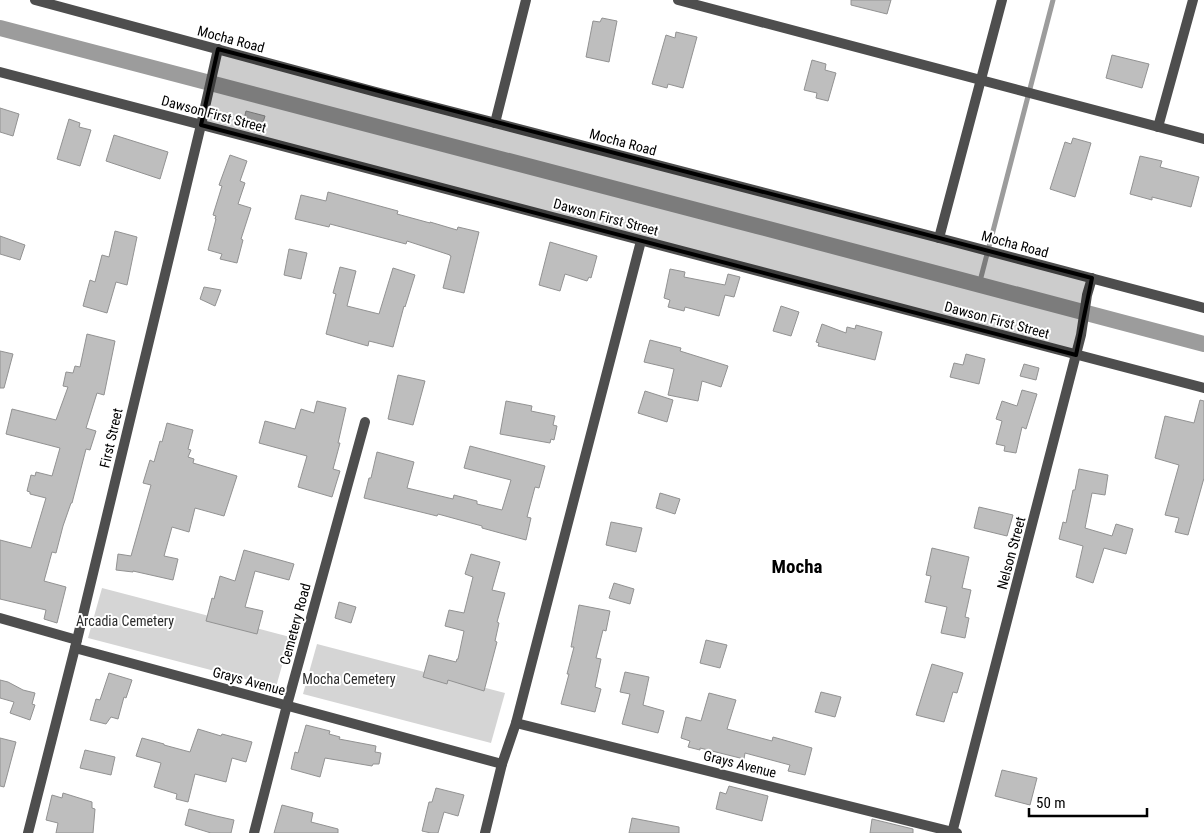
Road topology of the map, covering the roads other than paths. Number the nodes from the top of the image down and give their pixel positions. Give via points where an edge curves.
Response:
1 (35, 0) edge
2 (526, 0) edge
3 (678, 0) edge
4 (1002, 0) edge
5 (1193, 0) edge
6 (218, 49) junction
7 (0, 72) edge
8 (980, 80) junction
9 (495, 123) junction
10 (201, 125) junction
11 (1158, 127) junction
12 (1204, 139) edge
13 (939, 238) junction
14 (641, 240) junction
15 (1092, 278) junction
16 (1204, 308) edge
17 (1076, 355) junction
18 (1204, 388) edge
19 (365, 422) dead end
20 (0, 618) edge
21 (76, 644) junction
22 (287, 705) junction
23 (516, 723) junction
24 (502, 764) junction
25 (28, 833) edge
26 (254, 833) edge
27 (485, 833) edge
28 (954, 833) edge

1 - 6 street, Mocha Road
2 - 9 street
3 - 8 street
4 - 8 street
5 - 11 street
6 - 9 street, Mocha Road
6 - 10 street, First Street
7 - 10 street, Dawson First Street
8 - 11 street
8 - 13 street
9 - 13 street, Mocha Road
10 - 14 street, Dawson First Street
10 - 21 street, First Street
11 - 12 street
13 - 15 street, Mocha Road
14 - 17 street, Dawson First Street
14 - 23 street
15 - 16 street, Mocha Road
15 - 17 street, Nelson Street
17 - 18 street, Dawson First Street
17 - 28 street, Nelson Street
19 - 22 street, Cemetery Road
20 - 21 street, Grays Avenue
21 - 22 street, Grays Avenue
21 - 25 street, First Street
22 - 24 street, Grays Avenue
22 - 26 street, Cemetery Road
23 - 24 street
23 - 28 street, Grays Avenue
24 - 27 street

